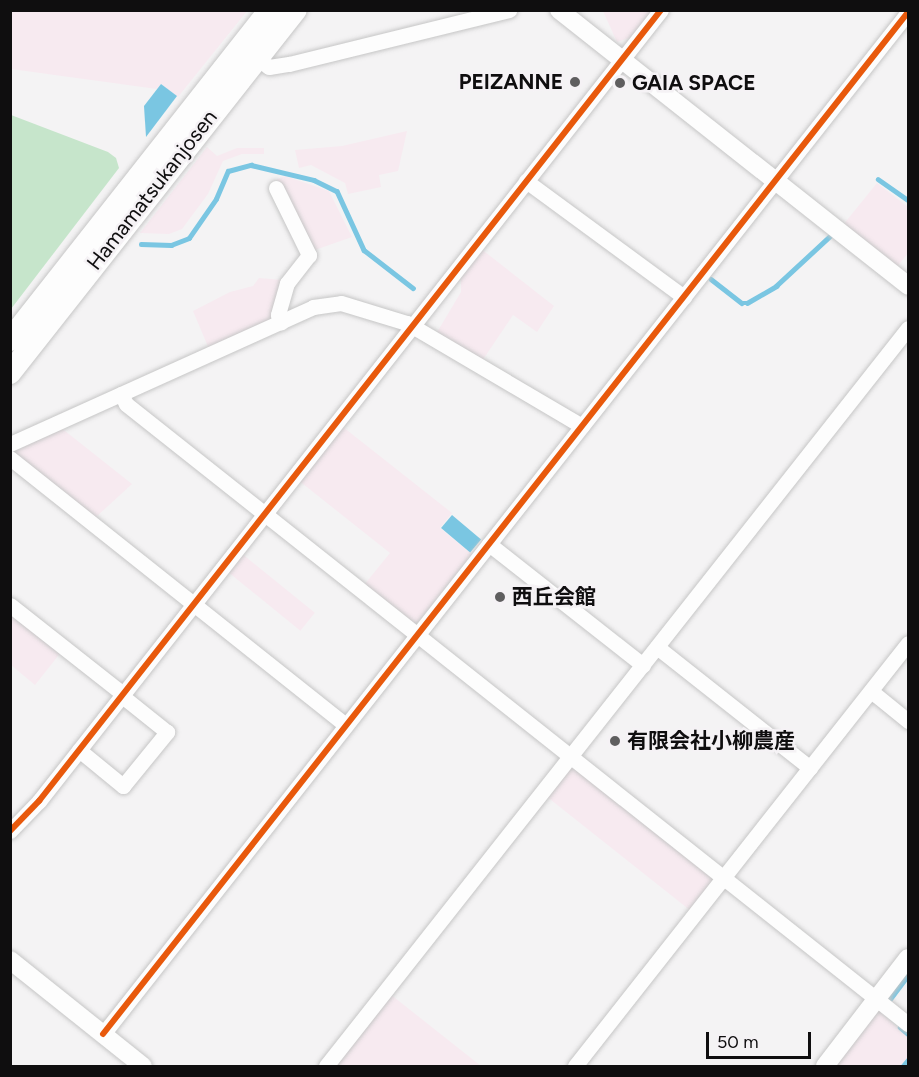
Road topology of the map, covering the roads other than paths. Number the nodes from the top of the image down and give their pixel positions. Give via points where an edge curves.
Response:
1 (270, 10) edge
2 (296, 10) edge
3 (509, 10) edge
4 (559, 10) edge
5 (661, 10) edge
6 (909, 12) edge
7 (256, 57) junction
8 (621, 60) junction
9 (526, 181) junction
10 (775, 181) junction
11 (276, 188) dead end
12 (909, 286) edge
13 (684, 297) junction
14 (281, 322) junction
15 (412, 326) junction
16 (909, 328) edge
17 (10, 340) edge
18 (10, 373) edge
19 (121, 394) junction
20 (582, 426) junction
21 (10, 444) edge
22 (10, 458) edge
23 (265, 514) junction
24 (489, 544) junction
25 (194, 604) junction
26 (10, 605) edge
27 (418, 634) junction
28 (909, 643) edge
29 (657, 647) junction
30 (643, 665) junction
31 (871, 691) junction
32 (122, 695) junction
33 (909, 721) edge
34 (346, 725) junction
35 (79, 750) junction
36 (571, 755) junction
37 (810, 768) junction
38 (10, 831) edge
39 (725, 876) junction
40 (909, 958) edge
41 (10, 960) edge
42 (878, 997) junction
43 (909, 1024) edge
44 (102, 1034) junction
45 (143, 1066) edge
46 (326, 1066) edge
47 (575, 1066) edge
48 (825, 1066) edge

1 - 17 main road, Hamamatsukanjosen
2 - 7 main road, Hamamatsukanjosen
3 - 7 street via 289,64 269,67
4 - 8 street
5 - 8 street
6 - 10 street
7 - 18 main road, Hamamatsukanjosen
8 - 9 street
8 - 10 street
9 - 13 street
9 - 15 street
10 - 12 street
10 - 13 street
11 - 14 street via 309,255 287,283 278,315
13 - 20 street
14 - 15 street via 314,307 341,303
14 - 19 street
15 - 20 street
15 - 23 street
16 - 29 street
19 - 21 street
19 - 23 street via 126,404
20 - 24 street
22 - 25 street
23 - 25 street
23 - 27 street
24 - 27 street
24 - 30 street
25 - 32 street
25 - 34 street
26 - 32 street
27 - 34 street
27 - 36 street
28 - 31 street
29 - 30 street
29 - 37 street
30 - 36 street
31 - 33 street
31 - 37 street
32 - 35 street
32 - 35 street via 167,732 123,786
34 - 44 street
35 - 38 street
36 - 39 street
36 - 46 street
37 - 39 street
39 - 42 street
39 - 47 street
40 - 42 street
41 - 44 street
42 - 43 street
42 - 48 street
44 - 45 street

